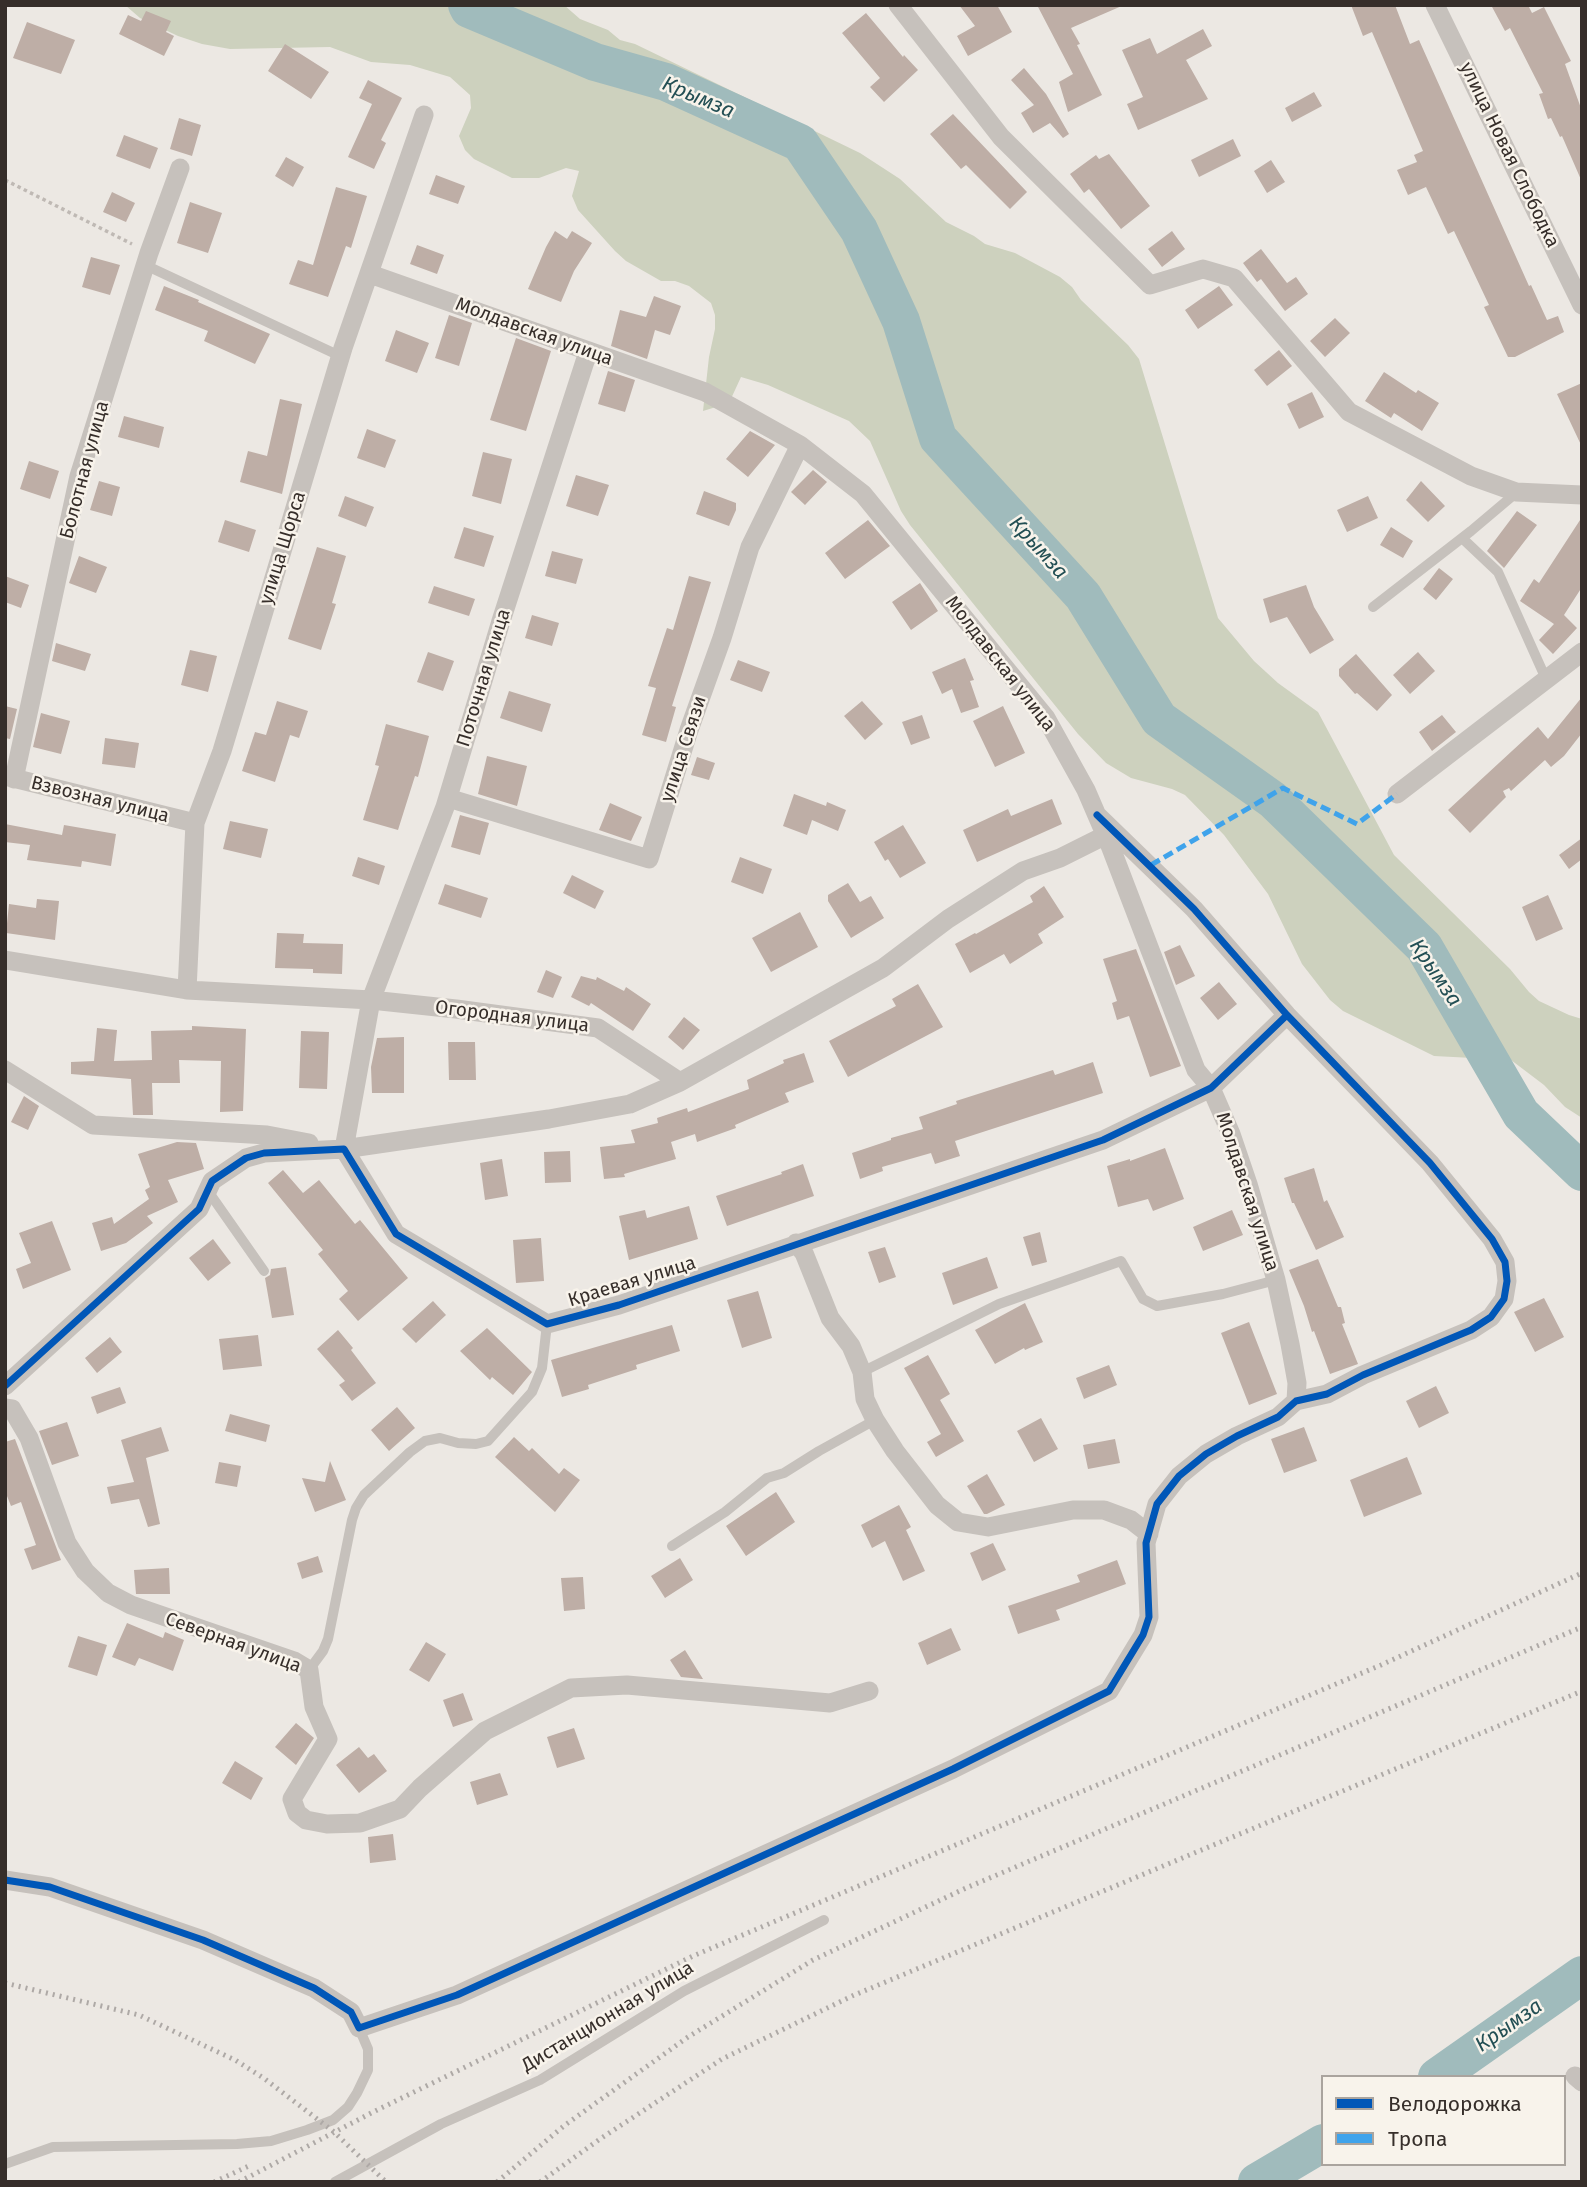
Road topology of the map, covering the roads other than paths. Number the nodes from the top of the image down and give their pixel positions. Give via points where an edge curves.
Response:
1 (898, 5) edge
2 (1435, 5) edge
3 (424, 115) dead end
4 (180, 168) dead end
5 (147, 259) junction
6 (370, 274) junction
7 (1582, 305) edge
8 (588, 352) junction
9 (340, 356) junction
10 (800, 445) junction
11 (1516, 492) junction
12 (1582, 495) edge
13 (1462, 538) junction
14 (1373, 607) dead end
15 (1582, 652) edge
16 (1546, 679) junction
17 (10, 777) edge
18 (1397, 794) dead end
19 (448, 798) junction
20 (1097, 815) junction
21 (195, 823) junction
22 (1106, 835) junction
23 (5, 960) edge
24 (187, 990) junction
25 (371, 1000) junction
26 (1287, 1015) junction
27 (5, 1070) edge
28 (680, 1082) junction
29 (1211, 1088) junction
30 (344, 1150) junction
31 (208, 1190) junction
32 (796, 1243) junction
33 (264, 1271) dead end
34 (1276, 1280) junction
35 (547, 1324) junction
36 (862, 1373) junction
37 (5, 1386) edge
38 (1296, 1401) junction
39 (5, 1408) edge
40 (875, 1420) junction
41 (1149, 1534) junction
42 (672, 1546) dead end
43 (309, 1670) junction
44 (869, 1691) dead end
45 (5, 1880) edge
46 (824, 1920) dead end
47 (359, 2028) junction
48 (5, 2164) edge
49 (335, 2182) edge

1 - 11 street via 1001,137 1150,285 1203,270 1234,278 1349,412 1471,476
2 - 7 street, улица Новая Слободка
3 - 6 street, улица Щорса
4 - 5 street, Болотная улица
5 - 9 lane
5 - 17 street, Болотная улица via 79,476
6 - 8 street, Молдавская улица
6 - 9 street, улица Щорса
8 - 10 street, Молдавская улица via 705,392
8 - 19 street, Поточная улица
9 - 21 street, улица Щорса via 222,751
10 - 19 street, улица Связи via 750,547 649,859
10 - 20 street, Молдавская улица via 863,494 1046,718
11 - 12 street
11 - 13 lane
13 - 14 lane
13 - 16 lane via 1498,572
15 - 16 street
16 - 18 street
17 - 21 street, Взвозная улица
19 - 25 street, Поточная улица
20 - 22 street, Молдавская улица
20 - 26 street via 1194,909
21 - 24 street, улица Щорса
22 - 28 street via 1023,871 883,968
22 - 29 street, Молдавская улица via 1196,1070
23 - 24 street, Огородная улица
24 - 25 street, Огородная улица
25 - 28 street, Огородная улица via 598,1028
25 - 30 street, Поточная улица
26 - 29 street, Краевая улица
26 - 38 street via 1430,1163 1492,1239 1505,1262 1507,1281 1504,1299 1491,1317 1471,1330 1327,1394
27 - 30 street via 93,1125 267,1135
28 - 30 street via 630,1104
29 - 32 street, Краевая улица via 1103,1140
29 - 34 street, Молдавская улица via 1244,1172
30 - 31 street via 264,1153 246,1158 212,1181
30 - 35 street, Краевая улица via 397,1234
31 - 33 lane
31 - 37 street via 199,1209
32 - 35 street, Краевая улица via 619,1305
32 - 36 street via 830,1318 851,1346
34 - 36 lane via 1157,1306 1143,1299 1121,1261 999,1304
34 - 38 street, Молдавская улица via 1297,1383
35 - 43 lane via 542,1368 531,1392 488,1441 425,1441 364,1495 352,1520 328,1639
36 - 40 street
38 - 41 street via 1278,1417 1206,1454 1179,1476 1157,1504
39 - 43 street, Северная улица via 12,1409 29,1438 66,1543 85,1572 108,1593
40 - 41 street via 937,1505 958,1522 988,1527 1073,1510 1104,1510
40 - 42 lane via 767,1478
41 - 47 street via 1149,1617 1109,1691 953,1769 457,1996
43 - 44 street, Северная улица via 314,1707 328,1739 292,1799 297,1813 306,1820 327,1824 359,1823 400,1809 485,1731 570,1688 627,1685 830,1703
45 - 47 street via 50,1887 203,1940 314,1987 351,2012
46 - 49 lane, Дистанционная улица via 684,1991 540,2080 441,2124
47 - 48 lane via 368,2049 368,2070 357,2094 333,2120 307,2130 271,2141 237,2144 53,2147

